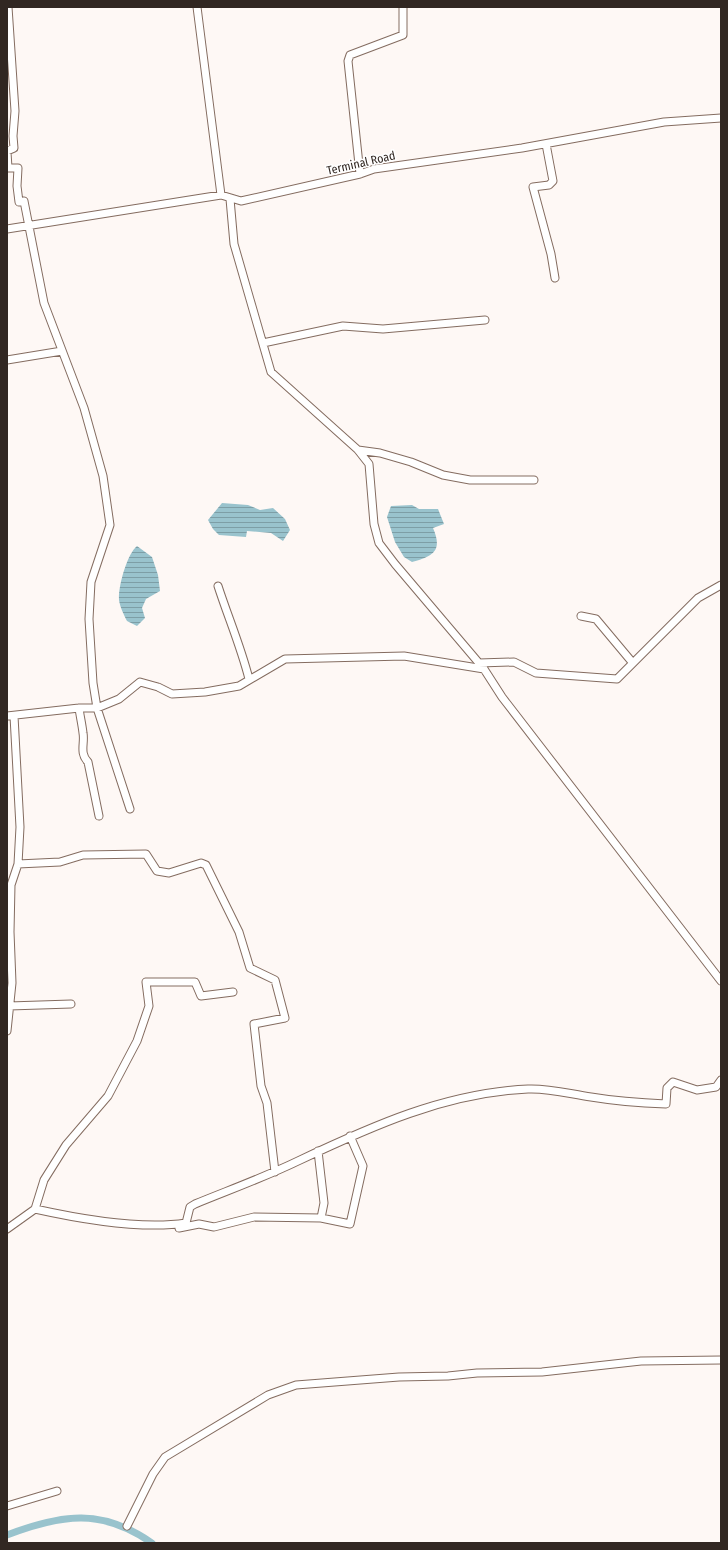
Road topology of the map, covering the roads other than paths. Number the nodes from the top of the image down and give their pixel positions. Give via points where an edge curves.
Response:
1 (8, 7) edge
2 (197, 7) edge
3 (403, 7) edge
4 (15, 111) junction
5 (7, 112) edge
6 (721, 118) edge
7 (546, 144) junction
8 (7, 152) edge
9 (360, 174) junction
10 (221, 195) junction
11 (230, 199) junction
12 (28, 226) junction
13 (7, 229) edge
14 (555, 278) dead end
15 (485, 320) dead end
16 (263, 343) junction
17 (62, 351) junction
18 (7, 360) edge
19 (358, 450) junction
20 (534, 480) dead end
21 (721, 585) edge
22 (218, 586) dead end
23 (581, 616) dead end
24 (632, 662) junction
25 (482, 666) junction
26 (249, 679) junction
27 (79, 708) junction
28 (97, 708) junction
29 (11, 716) edge
30 (130, 809) dead end
31 (99, 816) dead end
32 (18, 864) junction
33 (721, 981) edge
34 (233, 992) dead end
35 (71, 1004) dead end
36 (10, 1006) junction
37 (7, 1031) edge
38 (721, 1080) edge
39 (350, 1136) junction
40 (318, 1151) junction
41 (275, 1172) junction
42 (35, 1209) junction
43 (321, 1218) junction
44 (177, 1224) junction
45 (7, 1229) edge
46 (721, 1360) edge
47 (57, 1490) dead end
48 (7, 1506) edge
49 (127, 1526) dead end

1 - 4 street
2 - 10 street
3 - 9 street via 403,35 350,55 348,61
4 - 5 street
4 - 8 street via 14,148
6 - 7 street, Terminal Road via 664,122
7 - 9 street, Terminal Road via 374,169
7 - 14 street via 552,181 549,185 533,188
8 - 12 street via 8,168 18,168 19,202 24,201
9 - 11 street, Terminal Road via 241,201
10 - 11 street, Terminal Road
10 - 12 street
11 - 16 street via 234,244
12 - 13 street
12 - 17 street via 44,303
15 - 16 street via 383,329 343,326
16 - 19 street via 271,372
17 - 18 street
17 - 28 street via 84,408 95,446 103,476 110,525 96,564 90,596 91,655
19 - 20 street via 380,453 412,462 443,475 470,480
19 - 25 street via 369,464 374,524 379,543
21 - 24 street via 698,598
22 - 26 street
23 - 24 street via 596,619
24 - 25 street via 617,679 536,673 514,662
25 - 26 street via 404,656 285,659
25 - 33 street via 502,697
26 - 28 street via 239,686 206,692 172,694 140,682 119,699
27 - 28 street
27 - 29 street
27 - 31 street via 84,734 83,750 88,762
28 - 30 street
29 - 32 street via 20,827
32 - 36 street via 10,897
32 - 41 street via 60,862 83,855 119,853 146,854 157,870 169,873 201,863 206,865 239,932 250,968 275,980 285,1018 254,1024
34 - 42 street via 201,996 195,982 146,982 149,1006 137,1041 108,1096 66,1145 48,1174
35 - 36 street
36 - 37 street
38 - 39 street via 716,1087 697,1090 673,1082 668,1088 666,1104 528,1089 458,1098 401,1115
39 - 40 street
39 - 43 street via 363,1166 350,1224
40 - 41 street
40 - 43 street via 324,1203
41 - 44 street via 195,1204 190,1207 186,1223
42 - 44 street via 128,1224
42 - 45 street
43 - 44 street via 254,1217 214,1227 199,1224 178,1228
46 - 49 street via 641,1361 542,1372 399,1377 296,1385 268,1395 165,1457 153,1474
47 - 48 street

